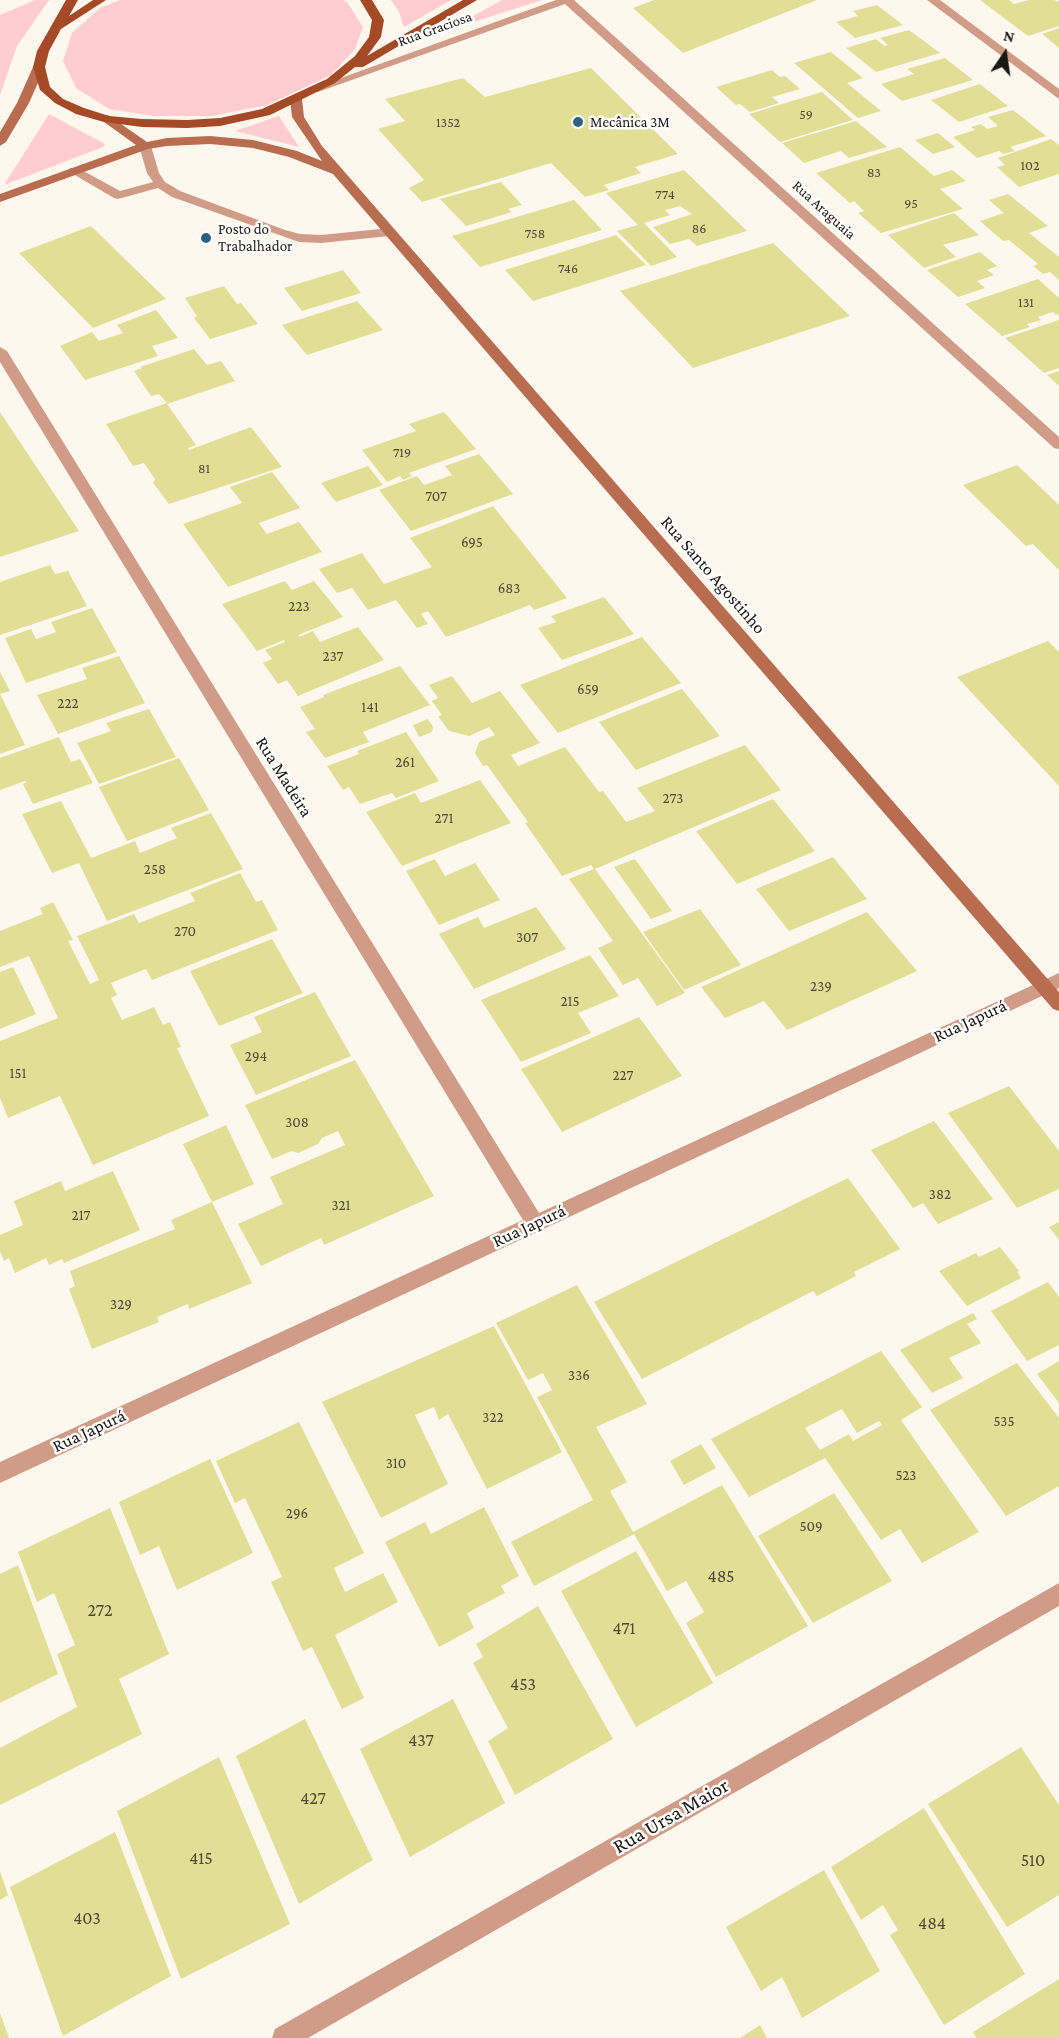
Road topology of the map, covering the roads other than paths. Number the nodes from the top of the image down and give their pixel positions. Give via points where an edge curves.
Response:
1 (72, 0) edge
2 (100, 0) edge
3 (366, 0) edge
4 (471, 0) edge
5 (567, 0) edge
6 (933, 0) edge
7 (55, 30) junction
8 (39, 67) junction
9 (331, 81) junction
10 (314, 90) junction
11 (1059, 95) edge
12 (296, 99) junction
13 (108, 119) junction
14 (0, 142) edge
15 (146, 146) junction
16 (74, 171) junction
17 (338, 171) junction
18 (160, 184) junction
19 (0, 198) edge
20 (390, 232) junction
21 (0, 351) edge
22 (1059, 445) edge
23 (1052, 983) edge
24 (1059, 1004) edge
25 (535, 1223) junction
26 (0, 1473) edge
27 (1059, 1594) edge
28 (284, 2038) edge

1 - 7 main road
2 - 7 main road
3 - 9 main road via 378,20 375,37 359,58
4 - 9 main road
5 - 10 street, Rua Graciosa
5 - 22 street, Rua Araguaia
6 - 11 street
7 - 8 main road
8 - 13 main road via 44,88 59,102
8 - 14 main road
9 - 10 main road
10 - 12 main road
12 - 13 main road via 266,112 220,122 142,123
12 - 17 main road, Rua Santo Agostinho via 305,132
13 - 15 main road
15 - 16 main road
15 - 17 main road, Rua Santo Agostinho via 191,140 253,144
15 - 18 street
16 - 18 street via 118,195
16 - 19 main road
17 - 20 main road, Rua Santo Agostinho
18 - 20 street via 176,194 299,238
20 - 23 main road, Rua Santo Agostinho
21 - 25 street, Rua Madeira
23 - 24 main road, Rua Santo Agostinho
23 - 25 street, Rua Japurá
25 - 26 street, Rua Japurá
27 - 28 street, Rua Ursa Maior

